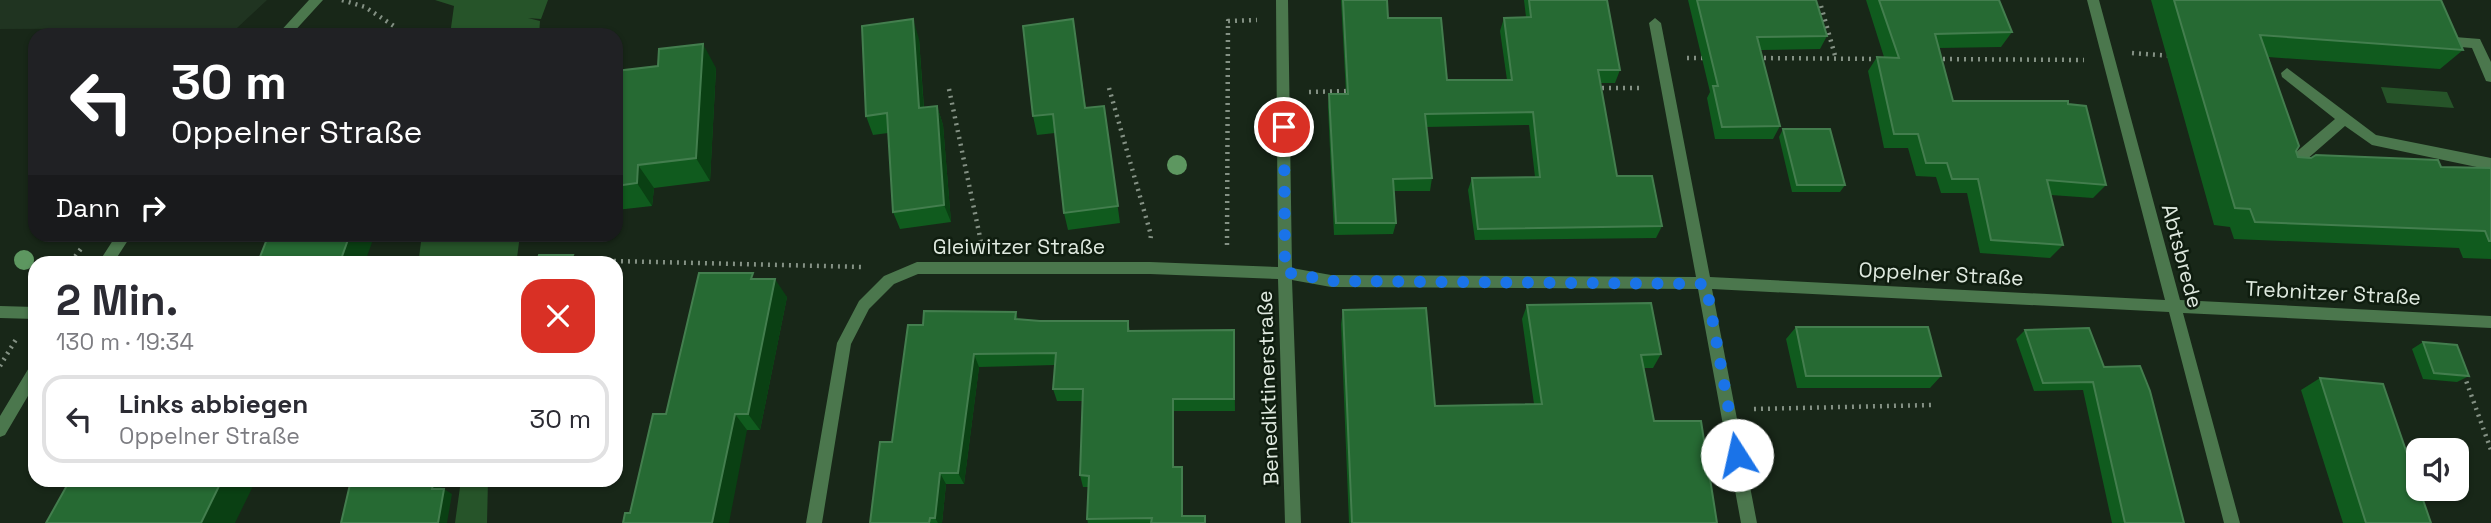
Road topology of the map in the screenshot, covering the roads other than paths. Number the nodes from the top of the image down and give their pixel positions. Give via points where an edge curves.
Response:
1 (317, 0) edge
2 (1282, 0) edge
3 (2093, 0) edge
4 (1655, 23) dead end
5 (290, 28) edge
6 (2436, 40) edge
7 (2488, 63) edge
8 (2287, 73) dead end
9 (2491, 78) edge
10 (2345, 118) junction
11 (2491, 164) edge
12 (2284, 170) edge
13 (1285, 272) junction
14 (1706, 284) junction
15 (2174, 306) junction
16 (0, 312) edge
17 (28, 313) edge
18 (2491, 322) edge
19 (28, 383) edge
20 (0, 430) edge
21 (814, 523) edge
22 (1293, 523) edge
23 (1749, 523) edge
24 (2232, 523) edge

1 - 5 street
2 - 13 street, Benediktinerstraße
3 - 15 street, Abtsbrede
4 - 14 street
6 - 7 street via 2476,43
7 - 9 street
8 - 10 street
10 - 11 street via 2372,140
10 - 12 street
13 - 14 street, Oppelner Straße via 1331,281
13 - 21 street, Gleiwitzer Straße via 918,268 888,280 864,304 844,342
13 - 22 street, Benediktinerstraße
14 - 15 street, Oppelner Straße
14 - 23 street
15 - 18 street, Trebnitzer Straße
15 - 24 street, Abtsbrede
16 - 17 street
19 - 20 street

